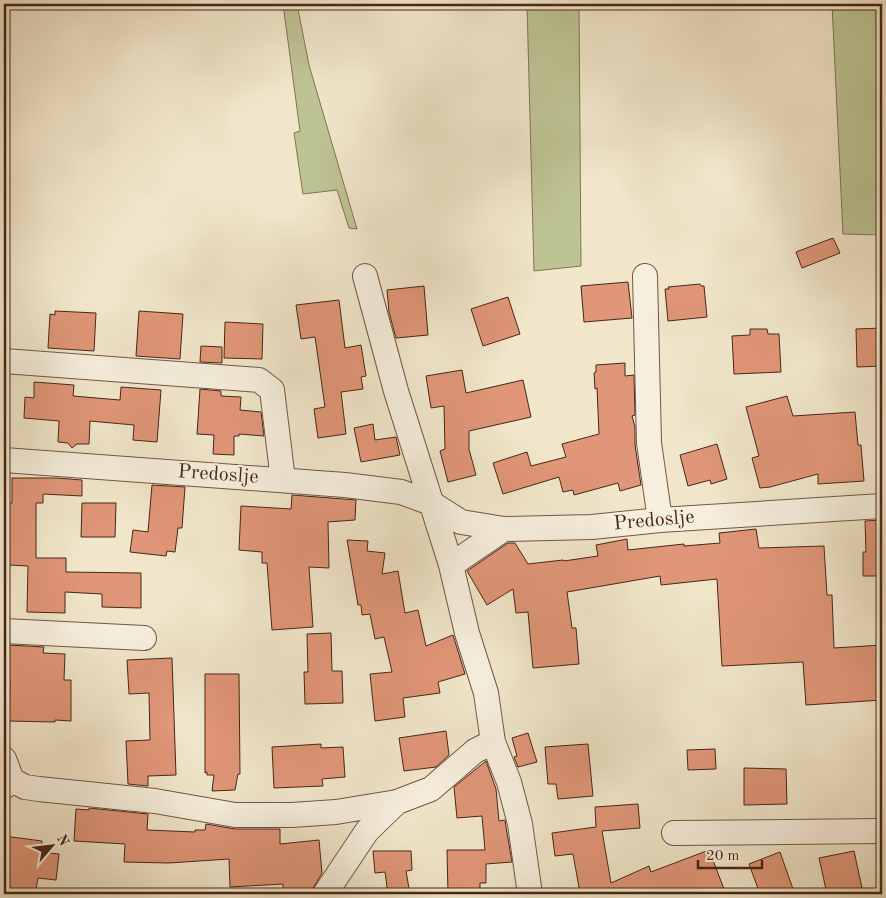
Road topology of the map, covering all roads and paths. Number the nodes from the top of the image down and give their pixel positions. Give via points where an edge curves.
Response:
1 (365, 276) dead end
2 (645, 276) dead end
3 (4, 361) edge
4 (4, 460) edge
5 (283, 480) junction
6 (431, 504) junction
7 (882, 506) edge
8 (660, 520) junction
9 (504, 529) junction
10 (451, 565) junction
11 (4, 631) edge
12 (144, 638) dead end
13 (493, 742) junction
14 (6, 775) edge
15 (397, 802) junction
16 (882, 831) edge
17 (674, 833) dead end
18 (325, 894) edge
19 (530, 894) edge

1 - 6 street
2 - 8 street via 649,443
3 - 5 street via 259,380 272,390
4 - 5 street, Predoslje
5 - 6 street, Predoslje via 401,492
6 - 9 street, Predoslje via 461,522
6 - 10 street
7 - 8 street, Predoslje
8 - 9 street, Predoslje via 592,527
9 - 10 street
10 - 13 street via 467,633 486,693
11 - 12 street
13 - 15 street via 475,751 430,789
13 - 19 street via 509,782 520,824
14 - 15 street via 26,787 39,790 155,800 235,815 336,812
15 - 18 street via 367,831
16 - 17 street

